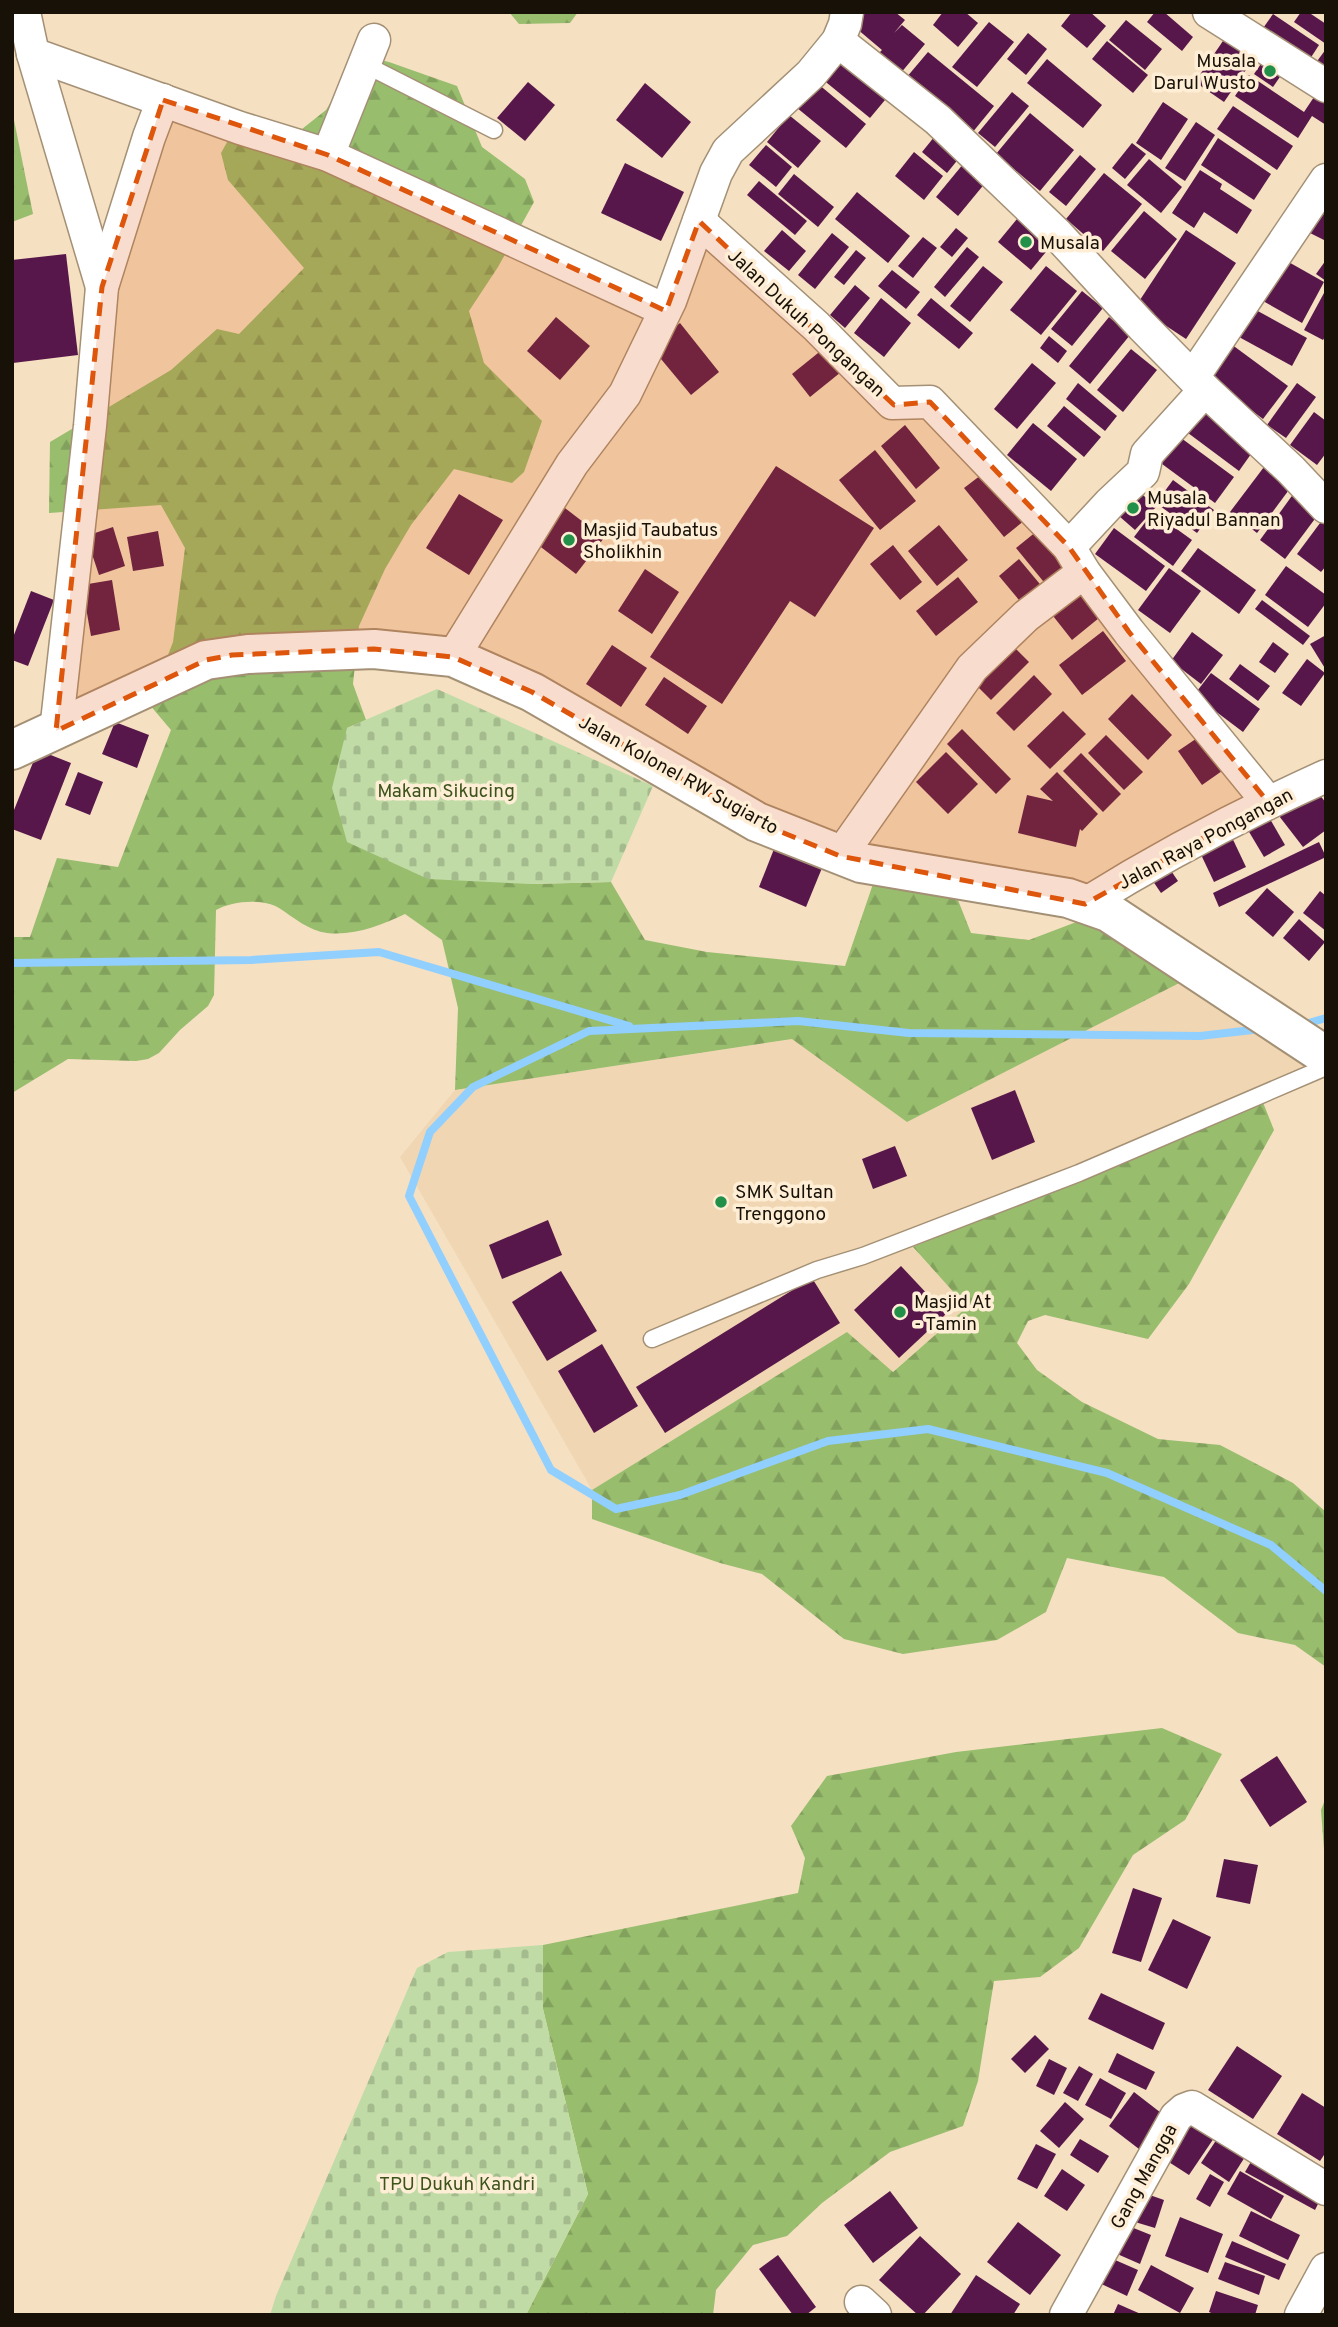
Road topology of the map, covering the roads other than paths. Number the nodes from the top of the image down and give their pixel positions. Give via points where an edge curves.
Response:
1 (24, 12) edge
2 (1209, 12) edge
3 (842, 26) edge
4 (369, 52) joint
5 (33, 54) junction
6 (1326, 86) edge
7 (163, 100) junction
8 (494, 130) dead end
9 (328, 155) junction
10 (1323, 191) edge
11 (699, 221) junction
12 (102, 287) junction
13 (665, 310) junction
14 (1199, 383) junction
15 (1326, 507) edge
16 (1077, 559) junction
17 (453, 657) junction
18 (56, 731) junction
19 (12, 750) edge
20 (1326, 776) edge
21 (1268, 802) junction
22 (840, 856) junction
23 (1085, 904) junction
24 (1326, 1056) edge
25 (1326, 1067) edge
26 (652, 1339) dead end
27 (1326, 2189) edge
28 (1326, 2269) edge
29 (1066, 2315) edge
30 (1301, 2315) edge

1 - 5 street
2 - 6 street
3 - 11 street via 811,74 728,151
3 - 14 street via 1057,234
4 - 8 lane
4 - 9 street
5 - 7 street
5 - 12 street
7 - 9 street
7 - 12 street
9 - 13 street
10 - 14 street
11 - 13 street
11 - 16 street, Jalan Dukuh Pongangan via 816,326 892,403 932,404
12 - 18 street
13 - 17 street via 625,394 572,464
14 - 15 street
14 - 16 street via 1147,454 1143,472 1110,503
16 - 21 street, Jalan Dukuh Pongangan via 1129,632
16 - 22 street via 972,668
17 - 18 main road, Jalan Kolonel RW Sugiarto via 374,649 232,655 206,660
17 - 22 main road, Jalan Kolonel RW Sugiarto via 532,692 757,822
18 - 19 main road, Jalan Kolonel RW Sugiarto
20 - 21 street, Jalan Raya Pongangan
21 - 23 street, Jalan Raya Pongangan via 1153,861
22 - 23 main road, Jalan Kolonel RW Sugiarto
23 - 24 main road, Jalan Kolonel RW Sugiarto via 1108,912
25 - 26 lane via 1079,1173 817,1270
27 - 29 street, Gang Mangga via 1192,2107 1184,2110
28 - 30 street

